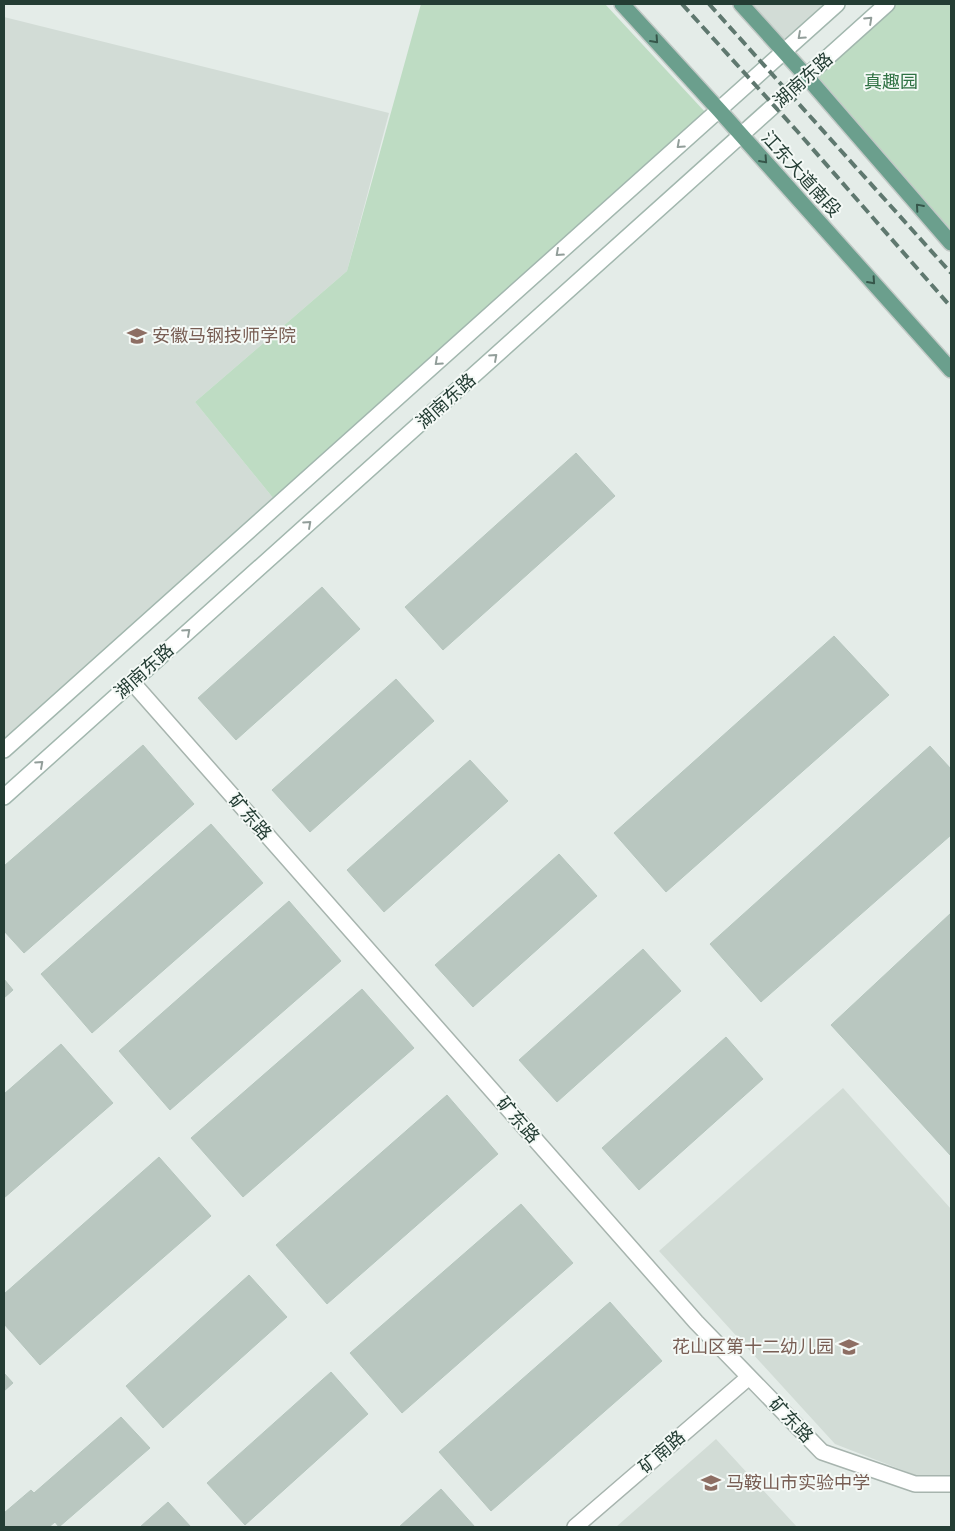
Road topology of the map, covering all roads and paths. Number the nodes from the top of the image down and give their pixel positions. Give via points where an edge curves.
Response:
1 (622, 4) edge
2 (741, 4) edge
3 (837, 4) edge
4 (887, 4) edge
5 (784, 51) junction
6 (807, 77) junction
7 (719, 110) junction
8 (951, 244) edge
9 (951, 370) edge
10 (132, 682) junction
11 (4, 750) edge
12 (4, 797) edge
13 (750, 1377) junction
14 (951, 1484) edge
15 (575, 1527) edge

1 -> 7 main road, 江东大道南段
2 - 5 main road
3 -> 5 main road
6 -> 4 main road, 湖南东路
5 - 6 main road
5 - 7 main road
8 -> 6 main road
10 -> 6 main road, 湖南东路
7 -> 9 main road, 江东大道南段
7 -> 11 main road
12 -> 10 main road, 湖南东路
10 - 13 main road, 矿东路 via 696,1322
13 - 14 main road, 矿东路 via 822,1452 915,1484
13 - 15 main road, 矿南路

